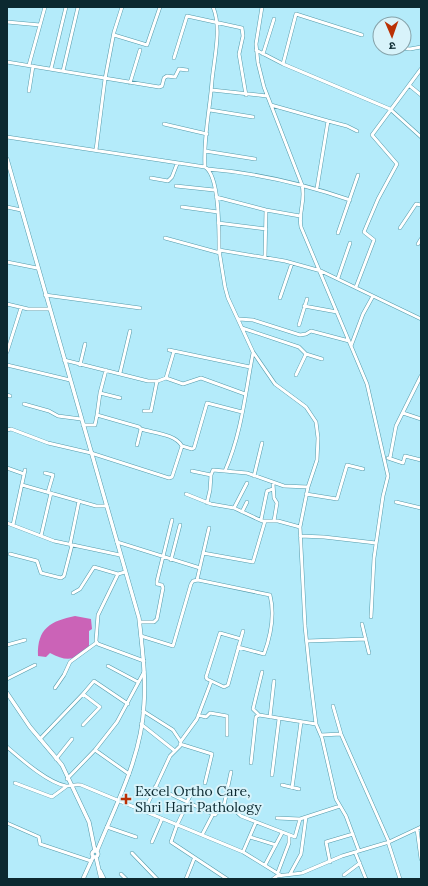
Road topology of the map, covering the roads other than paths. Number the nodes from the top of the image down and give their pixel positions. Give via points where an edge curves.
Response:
1 (45, 7) edge
2 (66, 7) edge
3 (78, 7) edge
4 (122, 7) edge
5 (160, 7) edge
6 (213, 7) edge
7 (262, 7) edge
8 (274, 19) dead end
9 (7, 22) edge
10 (215, 22) junction
11 (40, 25) junction
12 (114, 35) junction
13 (362, 35) dead end
14 (140, 50) dead end
15 (256, 50) junction
16 (263, 54) junction
17 (174, 58) dead end
18 (7, 62) edge
19 (283, 64) junction
20 (180, 65) dead end
21 (31, 66) junction
22 (421, 68) edge
23 (51, 69) junction
24 (179, 69) junction
25 (187, 70) dead end
26 (63, 71) junction
27 (105, 79) junction
28 (130, 83) junction
29 (410, 86) junction
30 (212, 90) junction
31 (29, 91) dead end
32 (246, 95) junction
33 (421, 95) edge
34 (267, 96) junction
35 (271, 104) junction
36 (390, 109) junction
37 (210, 110) junction
38 (253, 117) dead end
39 (328, 121) junction
40 (164, 124) dead end
41 (357, 131) dead end
42 (207, 134) junction
43 (421, 136) edge
44 (7, 137) edge
45 (96, 150) junction
46 (205, 151) junction
47 (7, 159) edge
48 (255, 159) dead end
49 (177, 164) junction
50 (206, 168) junction
51 (358, 175) dead end
52 (151, 178) dead end
53 (302, 185) junction
54 (176, 186) dead end
55 (316, 188) junction
56 (214, 190) junction
57 (216, 197) junction
58 (350, 200) junction
59 (421, 205) edge
60 (182, 206) dead end
61 (7, 207) edge
62 (21, 210) junction
63 (266, 210) junction
64 (218, 212) junction
65 (300, 216) junction
66 (218, 223) junction
67 (400, 228) dead end
68 (266, 229) junction
69 (338, 233) dead end
70 (165, 238) dead end
71 (421, 239) edge
72 (350, 243) dead end
73 (418, 244) dead end
74 (220, 251) junction
75 (265, 257) junction
76 (7, 262) edge
77 (292, 262) junction
78 (38, 268) junction
79 (321, 271) junction
80 (338, 278) junction
81 (356, 287) junction
82 (45, 295) junction
83 (372, 296) junction
84 (280, 298) dead end
85 (307, 299) dead end
86 (7, 304) edge
87 (304, 306) junction
88 (21, 308) junction
89 (140, 308) dead end
90 (49, 309) junction
91 (337, 312) junction
92 (239, 319) junction
93 (421, 319) edge
94 (299, 325) dead end
95 (242, 328) junction
96 (130, 331) dead end
97 (349, 342) junction
98 (85, 344) dead end
99 (351, 346) junction
100 (169, 350) dead end
101 (174, 351) junction
102 (7, 352) edge
103 (253, 352) junction
104 (306, 354) junction
105 (322, 359) dead end
106 (64, 360) junction
107 (7, 365) edge
108 (80, 365) junction
109 (250, 367) junction
110 (106, 370) junction
111 (120, 373) junction
112 (296, 375) dead end
113 (421, 376) edge
114 (166, 378) junction
115 (70, 380) junction
116 (157, 381) junction
117 (100, 394) junction
118 (245, 394) junction
119 (120, 398) dead end
120 (24, 404) dead end
121 (144, 411) dead end
122 (242, 412) junction
123 (403, 413) junction
124 (98, 415) junction
125 (81, 419) junction
126 (421, 419) edge
127 (83, 425) junction
128 (141, 429) junction
129 (7, 430) edge
130 (262, 443) dead end
131 (137, 445) dead end
132 (182, 446) junction
133 (91, 453) junction
134 (384, 458) junction
135 (390, 458) junction
136 (421, 460) edge
137 (7, 468) edge
138 (363, 469) dead end
139 (192, 471) dead end
140 (225, 471) junction
141 (45, 473) dead end
142 (211, 475) junction
143 (254, 476) junction
144 (247, 483) dead end
145 (273, 484) junction
146 (22, 485) junction
147 (308, 487) junction
148 (273, 489) junction
149 (50, 493) junction
150 (186, 494) dead end
151 (306, 494) junction
152 (79, 501) junction
153 (247, 502) dead end
154 (396, 502) dead end
155 (207, 503) junction
156 (107, 506) junction
157 (234, 508) junction
158 (421, 508) edge
159 (242, 512) junction
160 (172, 520) dead end
161 (263, 521) junction
162 (274, 521) junction
163 (7, 523) edge
164 (180, 524) dead end
165 (12, 525) junction
166 (300, 527) junction
167 (209, 528) dead end
168 (41, 536) junction
169 (300, 536) junction
170 (117, 542) junction
171 (376, 543) junction
172 (71, 545) junction
173 (203, 553) junction
174 (10, 554) dead end
175 (120, 555) junction
176 (163, 557) junction
177 (171, 560) junction
178 (200, 568) junction
179 (126, 572) junction
180 (118, 574) junction
181 (196, 580) junction
182 (73, 593) dead end
183 (371, 617) dead end
184 (140, 622) junction
185 (362, 624) dead end
186 (243, 631) dead end
187 (141, 636) junction
188 (241, 639) junction
189 (366, 639) junction
190 (25, 640) dead end
191 (307, 641) junction
192 (96, 643) junction
193 (7, 645) edge
194 (238, 647) junction
195 (369, 653) dead end
196 (144, 661) junction
197 (35, 665) dead end
198 (108, 666) dead end
199 (144, 672) junction
200 (262, 672) dead end
201 (7, 679) edge
202 (274, 681) dead end
203 (138, 682) junction
204 (211, 682) junction
205 (55, 688) dead end
206 (7, 693) edge
207 (83, 694) junction
208 (128, 704) junction
209 (332, 706) dead end
210 (143, 711) junction
211 (198, 715) junction
212 (259, 715) junction
213 (270, 717) junction
214 (279, 719) junction
215 (301, 722) junction
216 (141, 724) junction
217 (316, 724) junction
218 (83, 725) dead end
219 (341, 734) junction
220 (227, 735) dead end
221 (321, 735) junction
222 (40, 739) junction
223 (72, 739) dead end
224 (180, 743) junction
225 (7, 747) edge
226 (95, 750) junction
227 (175, 751) junction
228 (56, 758) junction
229 (251, 763) dead end
230 (231, 772) dead end
231 (129, 774) junction
232 (272, 775) dead end
233 (67, 778) junction
234 (15, 783) dead end
235 (205, 783) dead end
236 (282, 785) dead end
237 (69, 786) junction
238 (155, 787) junction
239 (194, 788) dead end
240 (292, 788) junction
241 (300, 789) dead end
242 (119, 801) junction
243 (188, 802) junction
244 (340, 806) junction
245 (221, 808) junction
246 (144, 812) junction
247 (213, 814) junction
248 (306, 817) junction
249 (277, 818) dead end
250 (162, 819) junction
251 (300, 819) junction
252 (256, 822) junction
253 (7, 823) edge
254 (177, 825) junction
255 (107, 827) junction
256 (421, 827) edge
257 (417, 829) junction
258 (282, 833) junction
259 (353, 834) junction
260 (202, 835) junction
261 (289, 835) junction
262 (136, 837) dead end
263 (250, 837) junction
264 (152, 842) dead end
265 (389, 842) junction
266 (276, 845) junction
267 (96, 851) junction
268 (359, 851) junction
269 (243, 852) junction
270 (355, 852) junction
271 (132, 853) dead end
272 (94, 857) junction
273 (194, 859) junction
274 (421, 859) edge
275 (91, 861) junction
276 (330, 862) junction
277 (360, 863) junction
278 (265, 865) junction
279 (100, 871) junction
280 (278, 872) junction
281 (121, 874) dead end
282 (289, 875) junction
283 (344, 875) dead end
284 (282, 876) junction
285 (83, 879) edge
286 (101, 879) edge
287 (104, 879) edge
288 (126, 879) edge
289 (157, 879) edge
290 (186, 879) edge
291 (227, 879) edge
292 (274, 879) edge
293 (366, 879) edge
294 (400, 879) edge

1 - 11 street
2 - 23 street
3 - 26 street
4 - 12 street
5 - 12 street via 147,45
6 - 10 street
7 - 15 street
8 - 16 street
9 - 11 street
10 - 17 street via 190,15 185,17
10 - 30 street via 216,54
10 - 32 street via 242,28 240,54
11 - 21 street
12 - 27 street
13 - 19 street via 296,14
14 - 28 street
15 - 16 street
15 - 34 street
16 - 19 street
18 - 21 street
19 - 36 street
20 - 24 street
21 - 23 street
21 - 31 street
22 - 29 street
23 - 26 street
24 - 25 street
24 - 28 street via 175,77 164,78 162,86 159,87
26 - 27 street
27 - 28 street
27 - 45 street
29 - 33 street
29 - 36 street
30 - 32 street
30 - 37 street
32 - 34 street
34 - 35 street
35 - 39 street
35 - 53 street
36 - 43 street
36 - 81 street via 372,135 397,164 364,232 374,240
37 - 38 street
37 - 42 street
39 - 41 street
39 - 55 street
40 - 42 street
42 - 46 street
44 - 45 street
45 - 49 street
46 - 48 street
46 - 50 street
47 - 62 street
49 - 50 street
49 - 52 street via 168,181
50 - 53 street
50 - 56 street via 213,178
51 - 58 street
53 - 55 street
53 - 65 street via 304,195
54 - 56 street
55 - 58 street
56 - 57 street
57 - 63 street
57 - 64 street
58 - 69 street
59 - 67 street via 416,204
60 - 64 street
61 - 62 street
62 - 78 street
63 - 65 street
63 - 68 street
64 - 66 street
65 - 79 street via 301,226
66 - 68 street
66 - 74 street
68 - 75 street
70 - 74 street
71 - 73 street
72 - 80 street
74 - 75 street
74 - 92 street via 225,288
75 - 77 street
76 - 78 street
77 - 79 street
77 - 84 street
78 - 82 street
79 - 80 street
79 - 91 street
80 - 81 street
81 - 83 street
82 - 89 street
82 - 90 street
83 - 93 street
83 - 99 street
85 - 87 street
86 - 88 street
87 - 91 street
87 - 94 street
88 - 90 street
88 - 102 street
90 - 106 street
91 - 97 street
92 - 95 street
92 - 97 street via 252,320 300,335 310,331
95 - 103 street
95 - 104 street via 299,347
96 - 111 street
97 - 99 street
98 - 108 street
99 - 134 street via 367,384
100 - 101 street
101 - 109 street
101 - 114 street
103 - 109 street
103 - 147 street via 274,384 306,407 316,422 317,460
104 - 105 street
104 - 112 street
106 - 108 street
106 - 115 street
107 - 115 street
108 - 110 street
109 - 118 street
110 - 111 street
110 - 117 street
111 - 116 street
113 - 123 street
114 - 116 street
114 - 118 street via 183,384 201,378
115 - 125 street
116 - 121 street via 151,411
117 - 119 street
117 - 124 street
118 - 122 street
120 - 125 street via 50,411 58,416
122 - 132 street via 207,403 194,448
122 - 140 street via 238,436
123 - 126 street
123 - 135 street via 396,426
124 - 127 street via 95,425
124 - 128 street
125 - 127 street
127 - 133 street
128 - 131 street
128 - 132 street via 167,436 180,442
129 - 133 street via 11,429 48,443
130 - 143 street
132 - 133 street via 172,477 169,478
133 - 156 street
134 - 135 street
134 - 171 street via 388,476
135 - 136 street via 403,463 405,456
137 - 146 street via 25,472
138 - 151 street via 348,465 337,499
139 - 142 street
140 - 142 street via 213,470
140 - 143 street
141 - 149 street via 53,476
142 - 155 street
143 - 145 street
144 - 157 street
145 - 147 street
145 - 148 street
146 - 149 street
146 - 165 street
147 - 151 street
148 - 161 street via 267,491
148 - 162 street via 277,503
149 - 152 street
149 - 168 street
150 - 155 street
151 - 166 street
152 - 156 street
152 - 172 street
153 - 159 street
154 - 158 street
155 - 157 street
156 - 170 street
157 - 159 street
159 - 161 street
160 - 176 street
161 - 162 street
161 - 173 street via 253,562
162 - 166 street
163 - 165 street
164 - 177 street
165 - 168 street
166 - 169 street
167 - 173 street
168 - 172 street
169 - 171 street
169 - 191 street
170 - 175 street
170 - 176 street
171 - 183 street
172 - 174 street via 64,576 61,578 41,573 38,561
172 - 175 street
173 - 178 street
175 - 179 street
176 - 177 street
176 - 184 street via 156,581 163,588 157,619 154,622
177 - 178 street
178 - 181 street
179 - 180 street
179 - 184 street
180 - 182 street via 94,567 80,589
180 - 192 street via 98,615
181 - 187 street via 191,584 173,646
181 - 194 street via 270,595 270,636 264,654
184 - 187 street
185 - 189 street
186 - 188 street
187 - 196 street
188 - 194 street
188 - 204 street via 220,633 206,677
189 - 191 street
189 - 195 street
190 - 193 street
191 - 217 street
192 - 196 street
192 - 205 street via 70,662
194 - 204 street via 228,685 224,687
196 - 199 street
197 - 201 street
198 - 203 street
199 - 203 street
199 - 210 street
200 - 212 street via 253,709
202 - 213 street
203 - 208 street
204 - 211 street
206 - 222 street
207 - 208 street via 93,681 96,681
207 - 218 street via 100,707
207 - 222 street
208 - 226 street
209 - 219 street
210 - 216 street
210 - 224 street via 173,730
211 - 220 street via 206,717 210,713 227,716
211 - 224 street
212 - 213 street
212 - 229 street via 256,717
213 - 214 street
214 - 215 street
214 - 232 street
215 - 217 street
215 - 240 street
216 - 227 street
216 - 231 street
217 - 221 street
219 - 221 street
219 - 265 street
221 - 244 street via 336,799
222 - 228 street
223 - 228 street
224 - 227 street
224 - 235 street via 212,754
225 - 237 street via 40,773 57,783
226 - 231 street
226 - 233 street
227 - 238 street
228 - 233 street
230 - 245 street
231 - 242 street
233 - 237 street
234 - 237 street via 52,797
236 - 240 street
237 - 242 street via 81,785
237 - 267 street via 89,822
238 - 243 street
238 - 246 street
239 - 243 street
240 - 241 street
242 - 246 street
242 - 255 street
243 - 247 street
243 - 254 street
244 - 248 street
244 - 259 street
245 - 247 street
245 - 252 street via 231,807 241,816
246 - 250 street
247 - 260 street
248 - 251 street
248 - 282 street via 300,855
249 - 251 street
250 - 254 street
250 - 264 street
251 - 261 street via 295,837
252 - 258 street
252 - 263 street
253 - 275 street via 39,836 42,845
254 - 260 street
254 - 273 street via 170,841
255 - 262 street
255 - 267 street
256 - 257 street
257 - 265 street
257 - 274 street
258 - 261 street
258 - 266 street
259 - 268 street
259 - 276 street via 326,842
260 - 269 street
261 - 280 street via 289,843
263 - 266 street
263 - 269 street
265 - 268 street
265 - 294 street
266 - 278 street
267 - 272 street via 98,854
268 - 270 street
269 - 278 street
270 - 276 street
270 - 277 street
271 - 289 street
272 - 275 street
272 - 279 street
273 - 290 street
273 - 291 street
275 - 285 street
276 - 282 street via 302,873
277 - 283 street
277 - 293 street
278 - 280 street
279 - 286 street
279 - 287 street
280 - 284 street
281 - 288 street
282 - 284 street
284 - 292 street

